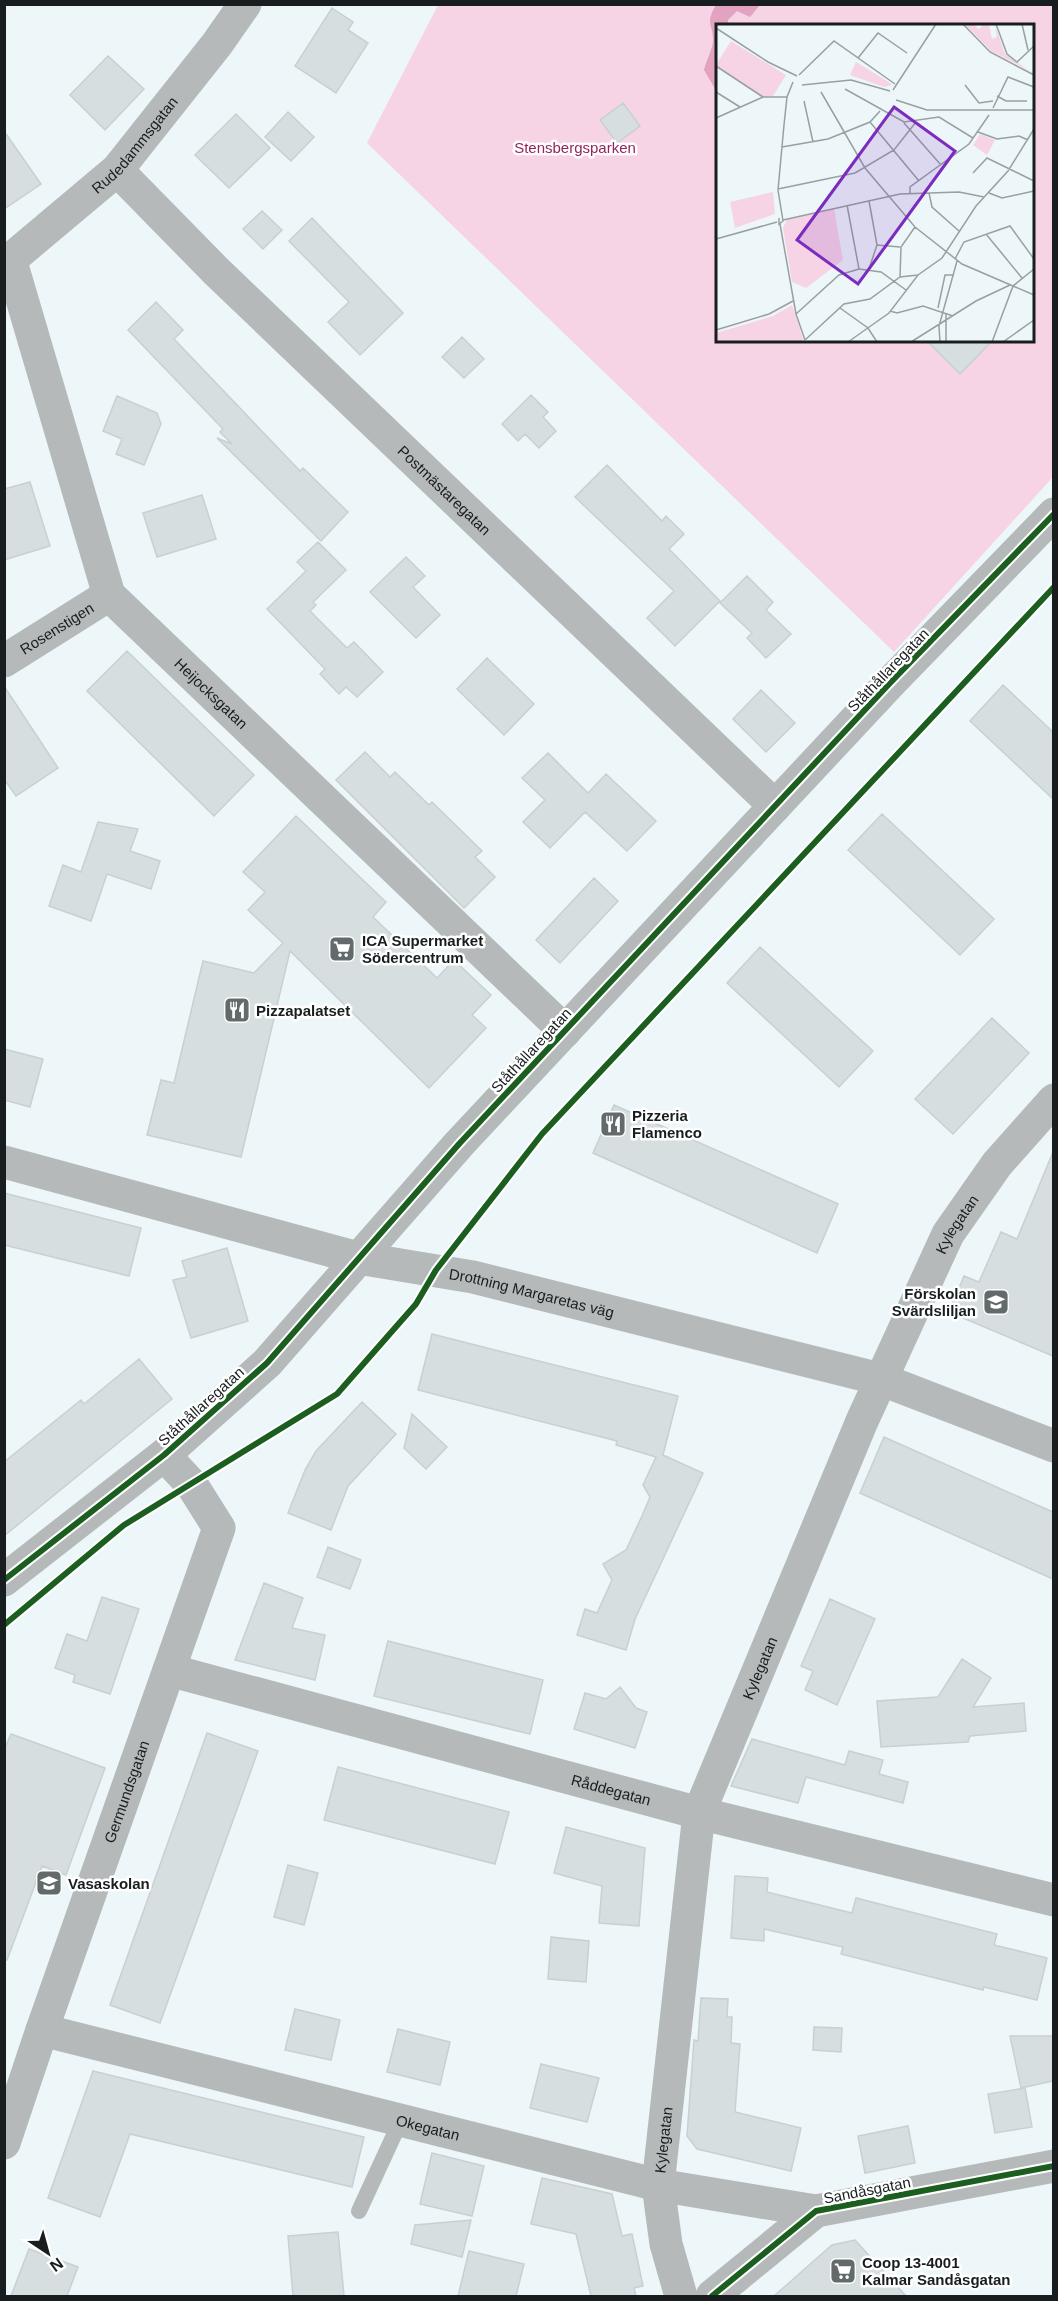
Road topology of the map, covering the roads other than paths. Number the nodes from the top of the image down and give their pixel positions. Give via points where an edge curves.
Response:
1 (245, 4) edge
2 (117, 170) junction
3 (8, 263) edge
4 (1053, 514) edge
5 (109, 595) junction
6 (4, 661) edge
7 (775, 806) junction
8 (565, 1031) junction
9 (1053, 1100) edge
10 (4, 1162) edge
11 (358, 1258) junction
12 (880, 1379) junction
13 (1053, 1446) edge
14 (164, 1455) junction
15 (4, 1580) edge
16 (169, 1670) junction
17 (699, 1813) junction
18 (1053, 1900) edge
19 (42, 2030) junction
20 (401, 2120) junction
21 (4, 2143) edge
22 (1053, 2166) edge
23 (658, 2185) junction
24 (359, 2211) dead end
25 (816, 2211) junction
26 (681, 2296) edge
27 (712, 2296) edge

1 - 2 street, Rudedammsgatan
2 - 3 street, Rudedammsgatan
2 - 7 street, Postmästaregatan via 216,271
3 - 5 street, Heijocksgatan
4 - 7 street, Ståthållaregatan
5 - 6 street, Rosenstigen
5 - 8 street, Heijocksgatan
7 - 8 street, Ståthållaregatan
8 - 11 street, Ståthållaregatan
9 - 12 street, Kylegatan via 997,1164 948,1234
10 - 11 street, Drottning Margaretas väg
11 - 12 street, Drottning Margaretas väg via 473,1277
11 - 14 street, Ståthållaregatan via 267,1363
12 - 13 street, Drottning Margaretas väg
12 - 17 street, Kylegatan
14 - 15 street, Ståthållaregatan
14 - 16 street, Germundsgatan via 192,1485 219,1528
16 - 17 street, Råddegatan
16 - 19 street, Germundsgatan
17 - 18 street, Råddegatan
17 - 23 street, Kylegatan
19 - 20 street, Okegatan
19 - 21 street, Germundsgatan
20 - 23 street, Okegatan
20 - 24 lane
22 - 25 street, Sandåsgatan
23 - 25 street, Okegatan
23 - 26 street, Kylegatan via 666,2244
25 - 27 street, Sandåsgatan

